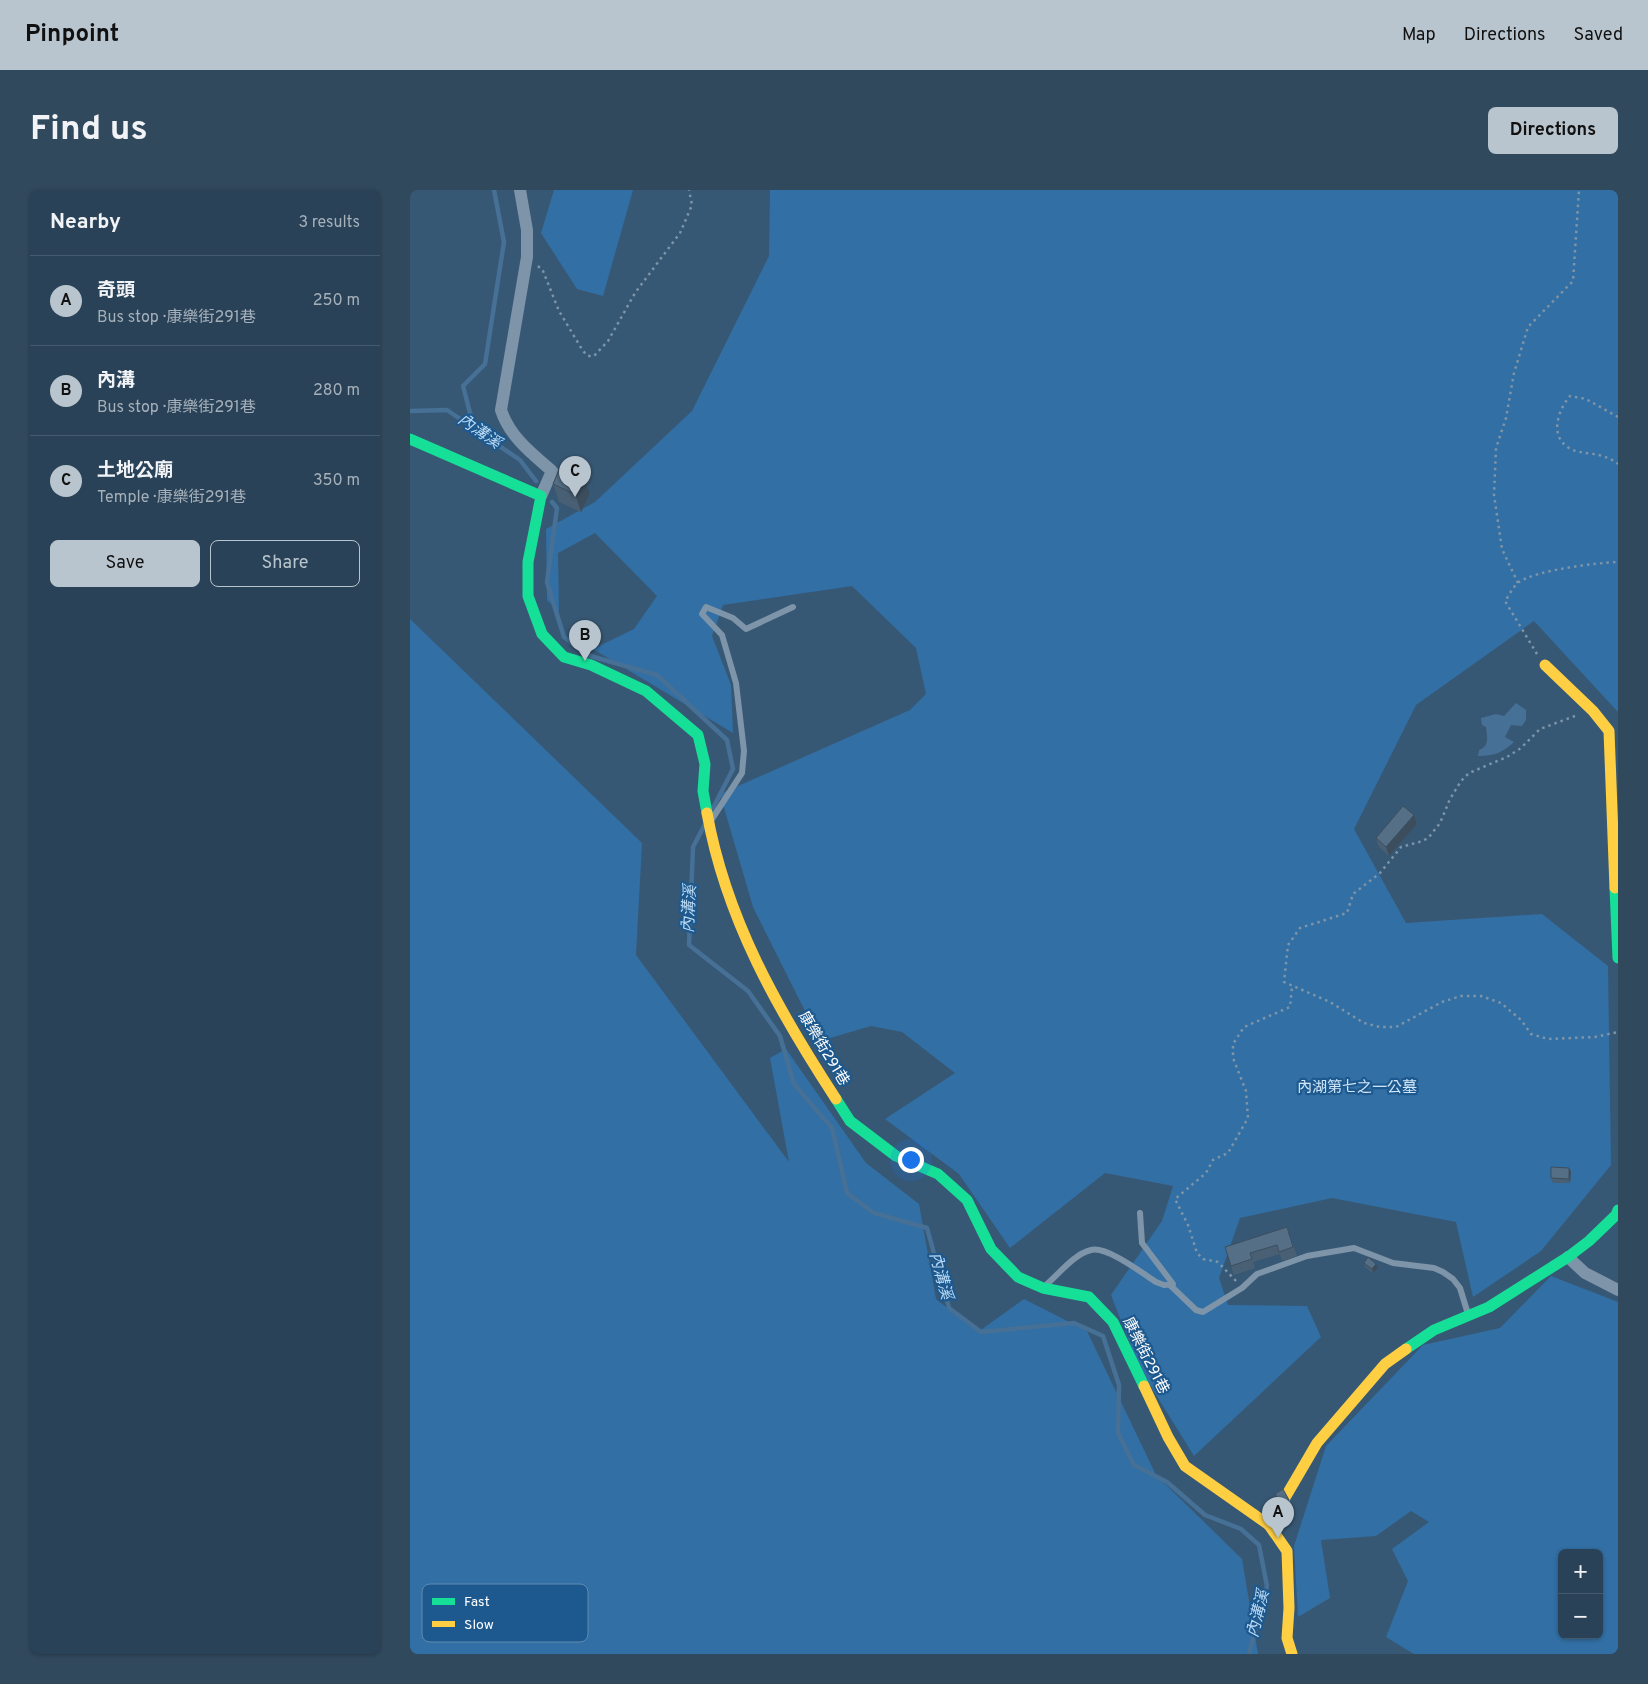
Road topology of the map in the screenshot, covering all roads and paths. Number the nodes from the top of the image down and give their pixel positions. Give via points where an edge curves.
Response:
1 (520, 190) edge
2 (689, 190) edge
3 (1579, 190) edge
4 (527, 257) junction
5 (1618, 417) edge
6 (410, 439) edge
7 (1618, 464) edge
8 (541, 496) junction
9 (1618, 562) edge
10 (1518, 582) junction
11 (793, 607) dead end
12 (1545, 666) joint
13 (1593, 711) junction
14 (709, 824) junction
15 (1618, 958) edge
16 (1292, 987) junction
17 (1618, 1032) edge
18 (1618, 1210) edge
19 (1140, 1214) dead end
20 (1568, 1258) junction
21 (1257, 1274) junction
22 (1170, 1286) junction
23 (1043, 1288) junction
24 (1618, 1290) edge
25 (1468, 1315) junction
26 (1269, 1525) junction
27 (1292, 1654) edge

1 - 4 street via 527,230
2 - 4 path via 692,205 680,233 635,293 608,341 594,356 583,351 559,311 543,271
3 - 10 path via 1573,281 1528,327 1496,448 1494,495 1502,549
4 - 8 street via 501,410 506,425 516,438 552,471
5 - 7 path via 1586,399 1570,396 1560,407 1557,423 1559,438 1570,449 1602,454
6 - 8 street
8 - 14 street, 康樂街291巷 via 528,562 528,596 542,634 564,657 591,665 646,691 698,735 705,764 704,791
9 - 10 path via 1595,563
10 - 12 path via 1505,601
11 - 14 lane via 746,629 733,618 706,607 702,614 722,635 736,683 744,751 742,773
12 - 13 street
13 - 15 street via 1609,731
13 - 16 path via 1540,729 1521,748 1461,780 1440,822 1429,836 1402,848 1380,873 1353,894 1347,913 1300,928 1288,945 1284,982
14 - 23 street, 康樂街291巷 via 732,903 753,958 802,1047 850,1121 896,1156 938,1174 967,1200 991,1249 1018,1277
16 - 17 path via 1380,1028 1396,1027 1442,1002 1461,996 1481,996 1501,1003 1521,1020 1531,1034 1548,1039 1595,1037
16 - 21 path via 1290,1008 1244,1027 1233,1044 1233,1058 1246,1091 1248,1118 1228,1153 1213,1160 1206,1174 1175,1199 1197,1253 1203,1259 1216,1260 1232,1274 1234,1281
18 - 20 street
19 - 22 lane via 1142,1243 1172,1282
20 - 24 street via 1585,1273
20 - 25 street via 1489,1307
21 - 22 lane via 1242,1288 1203,1312 1196,1310
21 - 25 lane via 1307,1256 1354,1248 1393,1263 1443,1272 1460,1288
22 - 23 lane via 1156,1282 1108,1252 1093,1249 1077,1258
23 - 26 street, 康樂街291巷 via 1088,1297 1113,1322 1185,1466
25 - 26 street via 1421,1338 1386,1364 1317,1443
26 - 27 street, 康樂街291巷 via 1288,1551 1287,1638

